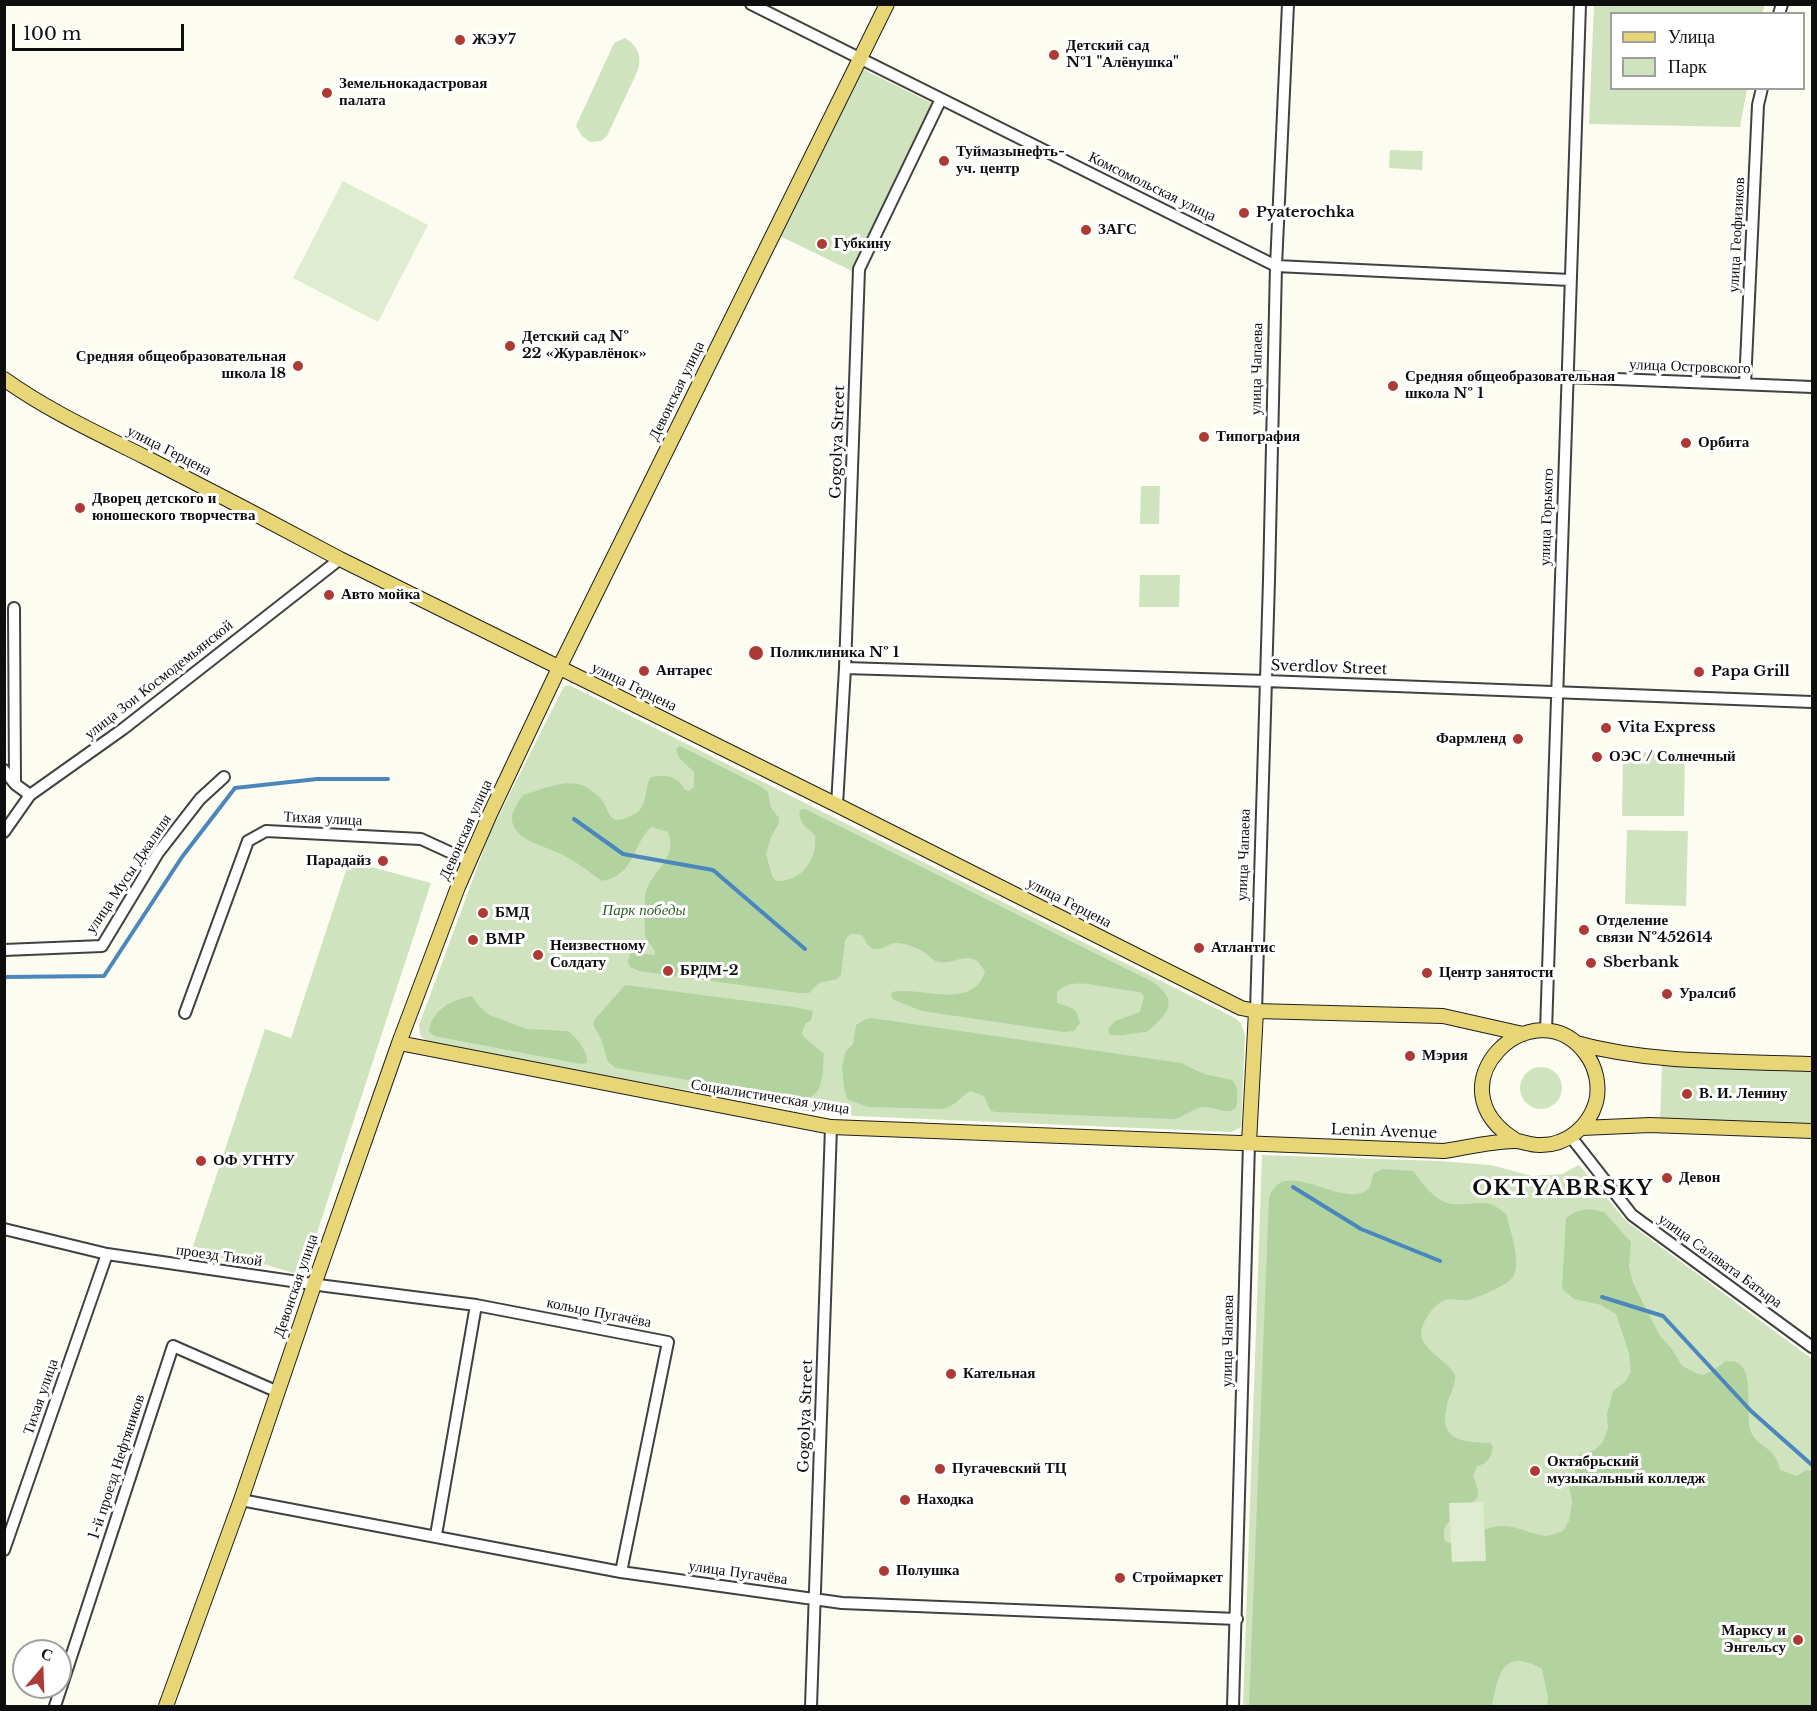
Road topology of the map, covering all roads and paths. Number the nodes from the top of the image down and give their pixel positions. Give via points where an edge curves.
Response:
1 (751, 4) edge
2 (887, 4) edge
3 (1288, 4) edge
4 (1580, 4) edge
5 (860, 58) junction
6 (1762, 90) edge
7 (941, 99) junction
8 (1276, 266) junction
9 (1570, 280) junction
10 (1567, 377) junction
11 (4, 379) edge
12 (1745, 384) junction
13 (1812, 387) edge
14 (340, 559) junction
15 (14, 608) dead end
16 (559, 668) junction
17 (845, 668) junction
18 (1266, 681) junction
19 (1557, 692) junction
20 (1812, 702) edge
21 (4, 770) edge
22 (224, 777) dead end
23 (15, 784) junction
24 (30, 795) junction
25 (837, 805) junction
26 (4, 831) edge
27 (469, 861) junction
28 (4, 950) edge
29 (1256, 1011) junction
30 (185, 1013) dead end
31 (1546, 1031) junction
32 (1522, 1034) junction
33 (1574, 1042) junction
34 (399, 1043) junction
35 (1812, 1064) edge
36 (831, 1126) junction
37 (1812, 1131) edge
38 (1576, 1132) junction
39 (1517, 1141) junction
40 (1249, 1143) junction
41 (4, 1229) edge
42 (107, 1254) junction
43 (320, 1286) junction
44 (476, 1305) junction
45 (1812, 1347) edge
46 (278, 1392) junction
47 (241, 1500) junction
48 (436, 1535) junction
49 (4, 1550) edge
50 (621, 1572) junction
51 (815, 1599) junction
52 (1237, 1619) junction
53 (54, 1707) edge
54 (166, 1707) edge
55 (811, 1707) edge
56 (1233, 1707) edge

1 - 5 street, Комсомольская улица
2 - 5 main road, Девонская улица
3 - 8 street, улица Чапаева
4 - 9 street, улица Горького
5 - 7 street, Комсомольская улица
5 - 16 main road, Девонская улица
6 - 12 street, улица Геофизиков
7 - 8 street, Комсомольская улица
7 - 17 street, Gogolya Street via 859,269
8 - 9 street, Комсомольская улица
8 - 18 street, улица Чапаева
9 - 10 street, улица Горького
10 - 12 street, улица Островского
10 - 19 street, улица Горького
11 - 14 main road, улица Герцена via 65,416
12 - 13 street, улица Островского
14 - 16 main road, улица Герцена
14 - 24 street, улица Зои Космодемьянской via 123,729
15 - 23 street
16 - 25 main road, улица Герцена
16 - 27 main road, Девонская улица
17 - 18 street, Sverdlov Street
17 - 25 street, Gogolya Street
18 - 19 street, Sverdlov Street
18 - 29 street, улица Чапаева
19 - 20 street, Sverdlov Street
19 - 31 street, улица Горького
21 - 23 street
22 - 28 street, улица Мусы Джалиля via 200,799 158,853 102,946
23 - 24 street
24 - 26 street, улица Зои Космодемьянской
25 - 29 main road, улица Герцена via 1241,1008
27 - 30 street, Тихая улица via 422,839 267,831 248,841
27 - 34 main road, Девонская улица
29 - 32 main road via 1443,1016
29 - 40 main road, улица Чапаева
31 - 32 main road
31 - 33 main road
32 - 39 main road via 1497,1050 1488,1063 1483,1093 1494,1122
33 - 35 main road via 1651,1058
33 - 38 main road via 1594,1067 1597,1083 1591,1115
34 - 36 main road, Социалистическая улица
34 - 43 main road, Девонская улица
36 - 40 main road, Социалистическая улица
36 - 51 street, Gogolya Street
37 - 38 main road via 1650,1125
38 - 39 main road via 1557,1143 1541,1146
38 - 45 street, улица Салавата Батыра via 1632,1215
39 - 40 main road, Lenin Avenue via 1444,1151
40 - 52 street, улица Чапаева
41 - 42 street, проезд Тихой
42 - 43 street, проезд Тихой
42 - 49 street, Тихая улица
43 - 44 street, кольцо Пугачёва
43 - 46 main road, Девонская улица
44 - 48 street
44 - 50 street, кольцо Пугачёва via 668,1342
46 - 47 main road, Девонская улица
46 - 53 street, 1-й проезд Нефтяников via 173,1346
47 - 48 street, улица Пугачёва
47 - 54 main road, Девонская улица
48 - 50 street, улица Пугачёва
50 - 51 street, улица Пугачёва
51 - 52 street, улица Пугачёва
51 - 55 street, Gogolya Street
52 - 56 street, улица Чапаева

